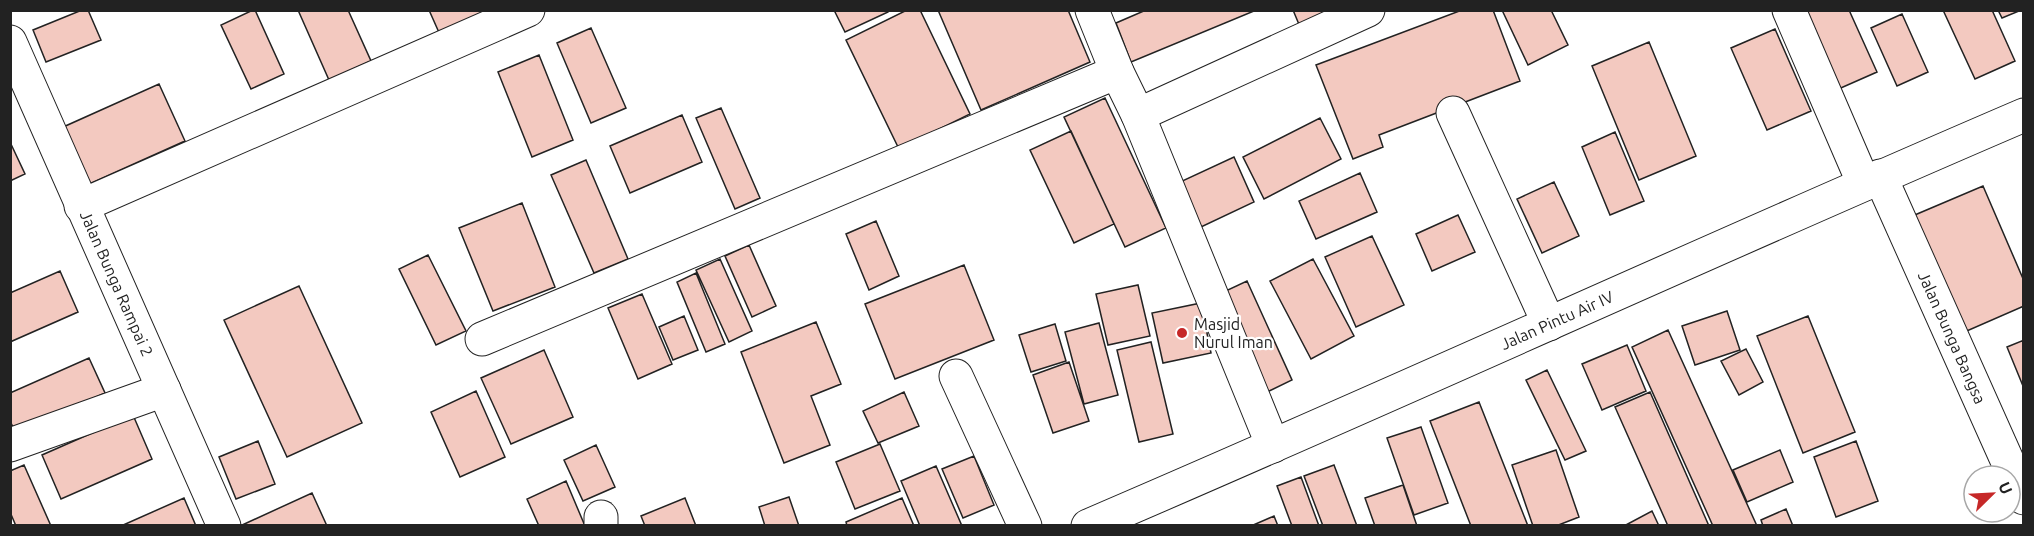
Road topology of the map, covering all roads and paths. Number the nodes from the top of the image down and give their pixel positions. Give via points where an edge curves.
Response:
1 (528, 10) edge
2 (1092, 10) edge
3 (1368, 10) edge
4 (1789, 10) edge
5 (10, 42) edge
6 (1117, 72) junction
7 (1453, 113) dead end
8 (1138, 115) junction
9 (2024, 115) edge
10 (1872, 180) junction
11 (81, 206) junction
12 (1549, 324) junction
13 (482, 339) dead end
14 (956, 376) dead end
15 (164, 390) junction
16 (10, 445) edge
17 (1273, 446) junction
18 (2024, 498) edge
19 (224, 525) edge
20 (1025, 525) edge
21 (1088, 525) edge

1 - 11 street
2 - 6 street
3 - 8 street
4 - 10 street, Jalan Bunga Bangsa
5 - 11 street, Jalan Bunga Rampai 2
6 - 8 street
6 - 13 street
7 - 12 street
8 - 17 street
9 - 10 street, Jalan Pintu Air IV
10 - 12 street, Jalan Pintu Air IV
10 - 18 street, Jalan Bunga Bangsa
11 - 15 street, Jalan Bunga Rampai 2
12 - 17 street, Jalan Pintu Air IV
14 - 20 street
15 - 16 street
15 - 19 street, Jalan Bunga Rampai 2
17 - 21 street, Jalan Pintu Air IV

